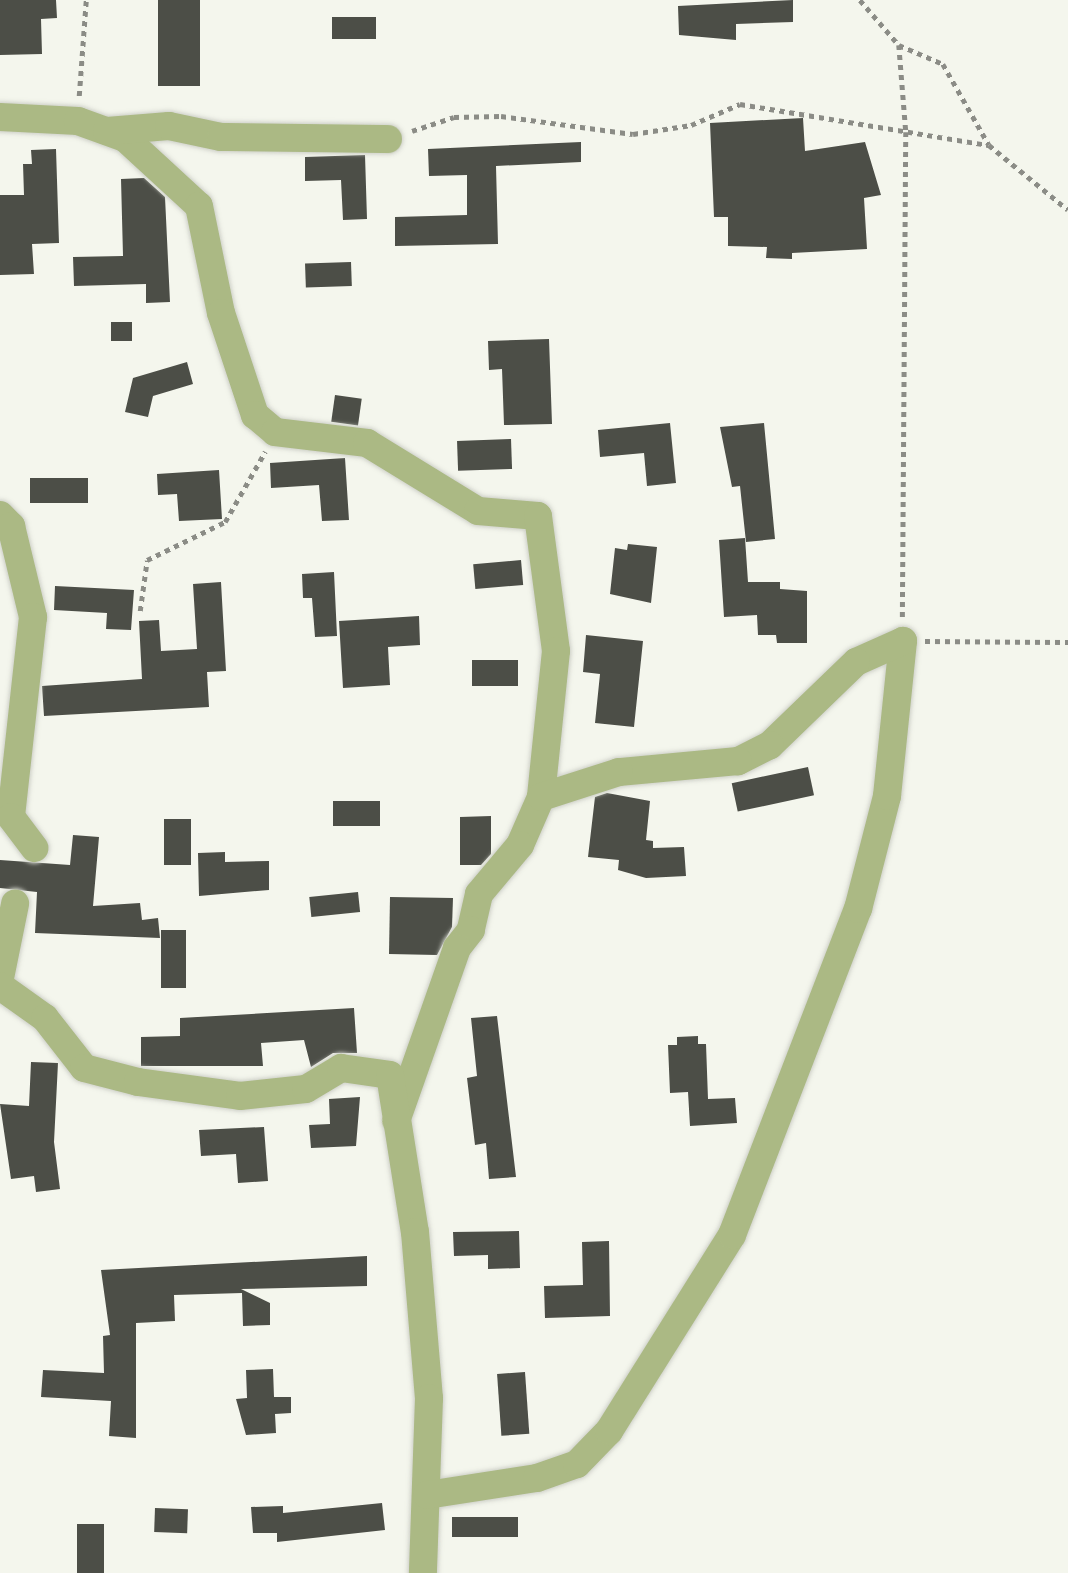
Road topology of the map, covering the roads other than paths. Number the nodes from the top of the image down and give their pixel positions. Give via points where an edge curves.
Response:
1 (0, 117) edge
2 (107, 131) junction
3 (388, 139) road end
4 (0, 514) edge
5 (541, 797) junction
6 (34, 848) dead end
7 (15, 904) dead end
8 (0, 978) edge
9 (0, 986) edge
10 (396, 1121) junction
11 (427, 1495) junction
12 (423, 1573) edge

1 - 2 street via 78,121
2 - 3 street via 169,126 221,137
2 - 5 street via 125,138 199,206 221,313 251,402 275,432 368,443 478,511 538,516 556,651
4 - 6 street via 11,526 33,617 11,817
5 - 10 street via 520,845 479,894 471,930 457,948
5 - 11 street via 619,772 745,758 771,745 856,662 904,641 887,796 858,909 732,1235 609,1431 577,1464 537,1478
7 - 8 street
9 - 10 street via 45,1018 84,1068 183,1092 240,1096 306,1089 341,1068 390,1075
10 - 11 street via 415,1232 429,1398
11 - 12 street

